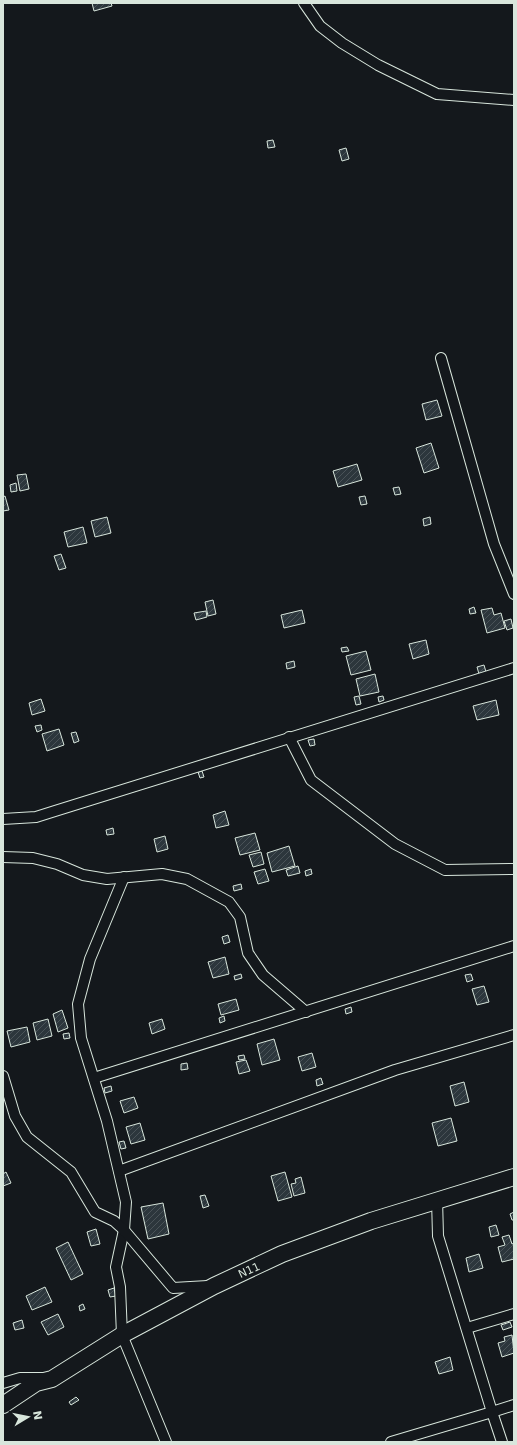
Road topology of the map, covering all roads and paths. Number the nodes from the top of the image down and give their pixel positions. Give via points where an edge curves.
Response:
1 (304, 3) edge
2 (514, 100) edge
3 (441, 358) dead end
4 (514, 594) edge
5 (514, 668) edge
6 (289, 737) junction
7 (3, 819) edge
8 (3, 857) edge
9 (514, 869) edge
10 (124, 877) junction
11 (514, 946) edge
12 (306, 1012) junction
13 (514, 1035) edge
14 (3, 1076) edge
15 (94, 1078) junction
16 (119, 1171) junction
17 (514, 1176) edge
18 (437, 1199) junction
19 (124, 1230) junction
20 (214, 1286) junction
21 (514, 1314) edge
22 (467, 1328) junction
23 (122, 1335) junction
24 (52, 1379) junction
25 (3, 1383) edge
26 (514, 1405) edge
27 (3, 1406) edge
28 (492, 1412) junction
29 (166, 1442) edge
30 (391, 1442) edge
31 (502, 1442) edge

1 - 2 street via 320,26 342,43 378,65 437,94
3 - 4 street via 494,544
5 - 6 street
6 - 7 street via 55,811 36,816
6 - 9 street via 311,780 395,844 445,870
8 - 10 street via 33,858 93,877
10 - 12 street via 162,874 187,879 230,902 240,917 248,953 263,975
10 - 15 street via 90,959 78,1004 81,1038
11 - 12 street
12 - 15 street
13 - 16 street via 395,1070
14 - 19 street via 15,1116 27,1137 71,1172 96,1212 114,1221
15 - 16 street
16 - 19 street via 126,1202
17 - 18 main road, N11
18 - 20 main road, N11 via 282,1254
18 - 22 street via 438,1236
19 - 20 street via 173,1288
19 - 23 street via 116,1267 120,1287
20 - 23 main road, N11
21 - 22 street
22 - 28 street
23 - 24 main road, N11
23 - 29 street
24 - 25 street via 20,1378
24 - 27 main road, N11 via 36,1383
26 - 28 street
28 - 30 street
28 - 31 street

